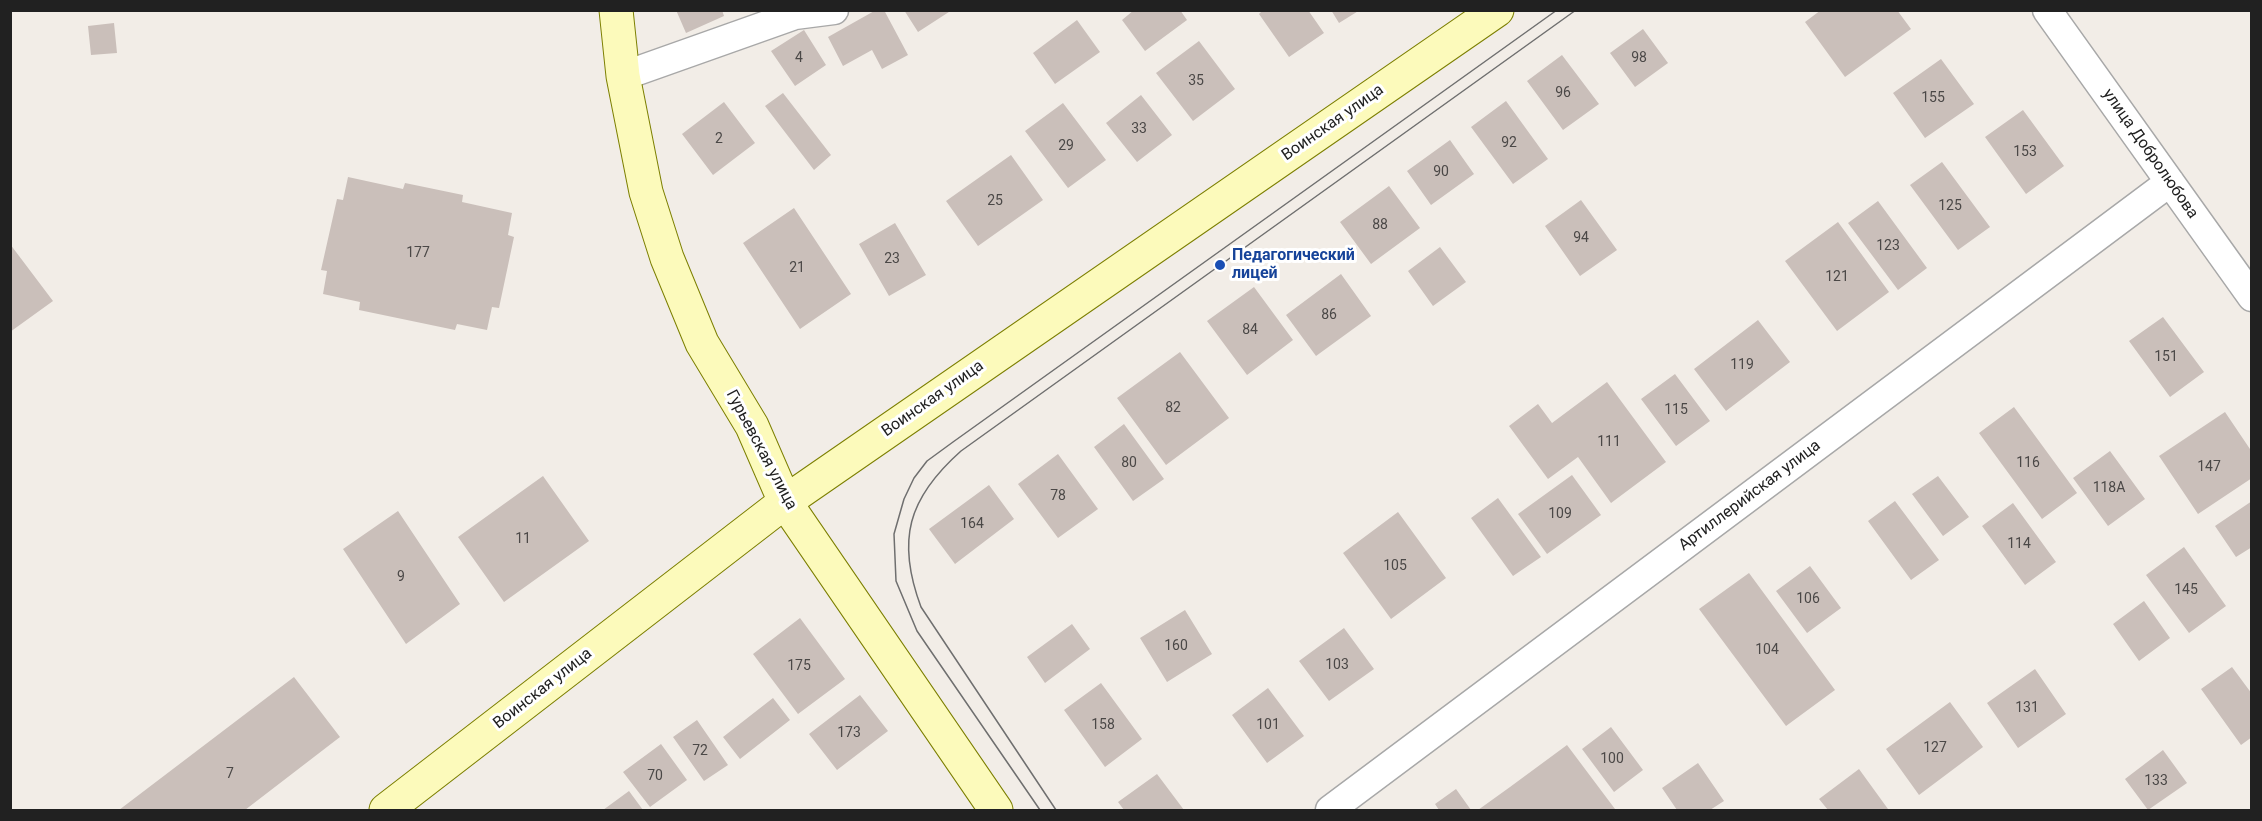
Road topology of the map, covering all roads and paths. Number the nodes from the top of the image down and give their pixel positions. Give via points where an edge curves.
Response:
1 (616, 10) edge
2 (834, 10) edge
3 (1497, 10) edge
4 (2048, 10) edge
5 (623, 76) junction
6 (2170, 182) junction
7 (2252, 297) edge
8 (785, 501) junction
9 (387, 810) edge
10 (996, 810) edge
11 (1330, 810) edge

1 - 5 street, Гурьевская улица
2 - 5 street via 795,15
3 - 8 street, Воинская улица
4 - 6 street, улица Добролюбова
5 - 8 street, Гурьевская улица via 646,192 667,258 702,343 752,426
6 - 7 street, улица Добролюбова
6 - 11 street, Артиллерийская улица
8 - 9 street, Воинская улица
8 - 10 street, Гурьевская улица

